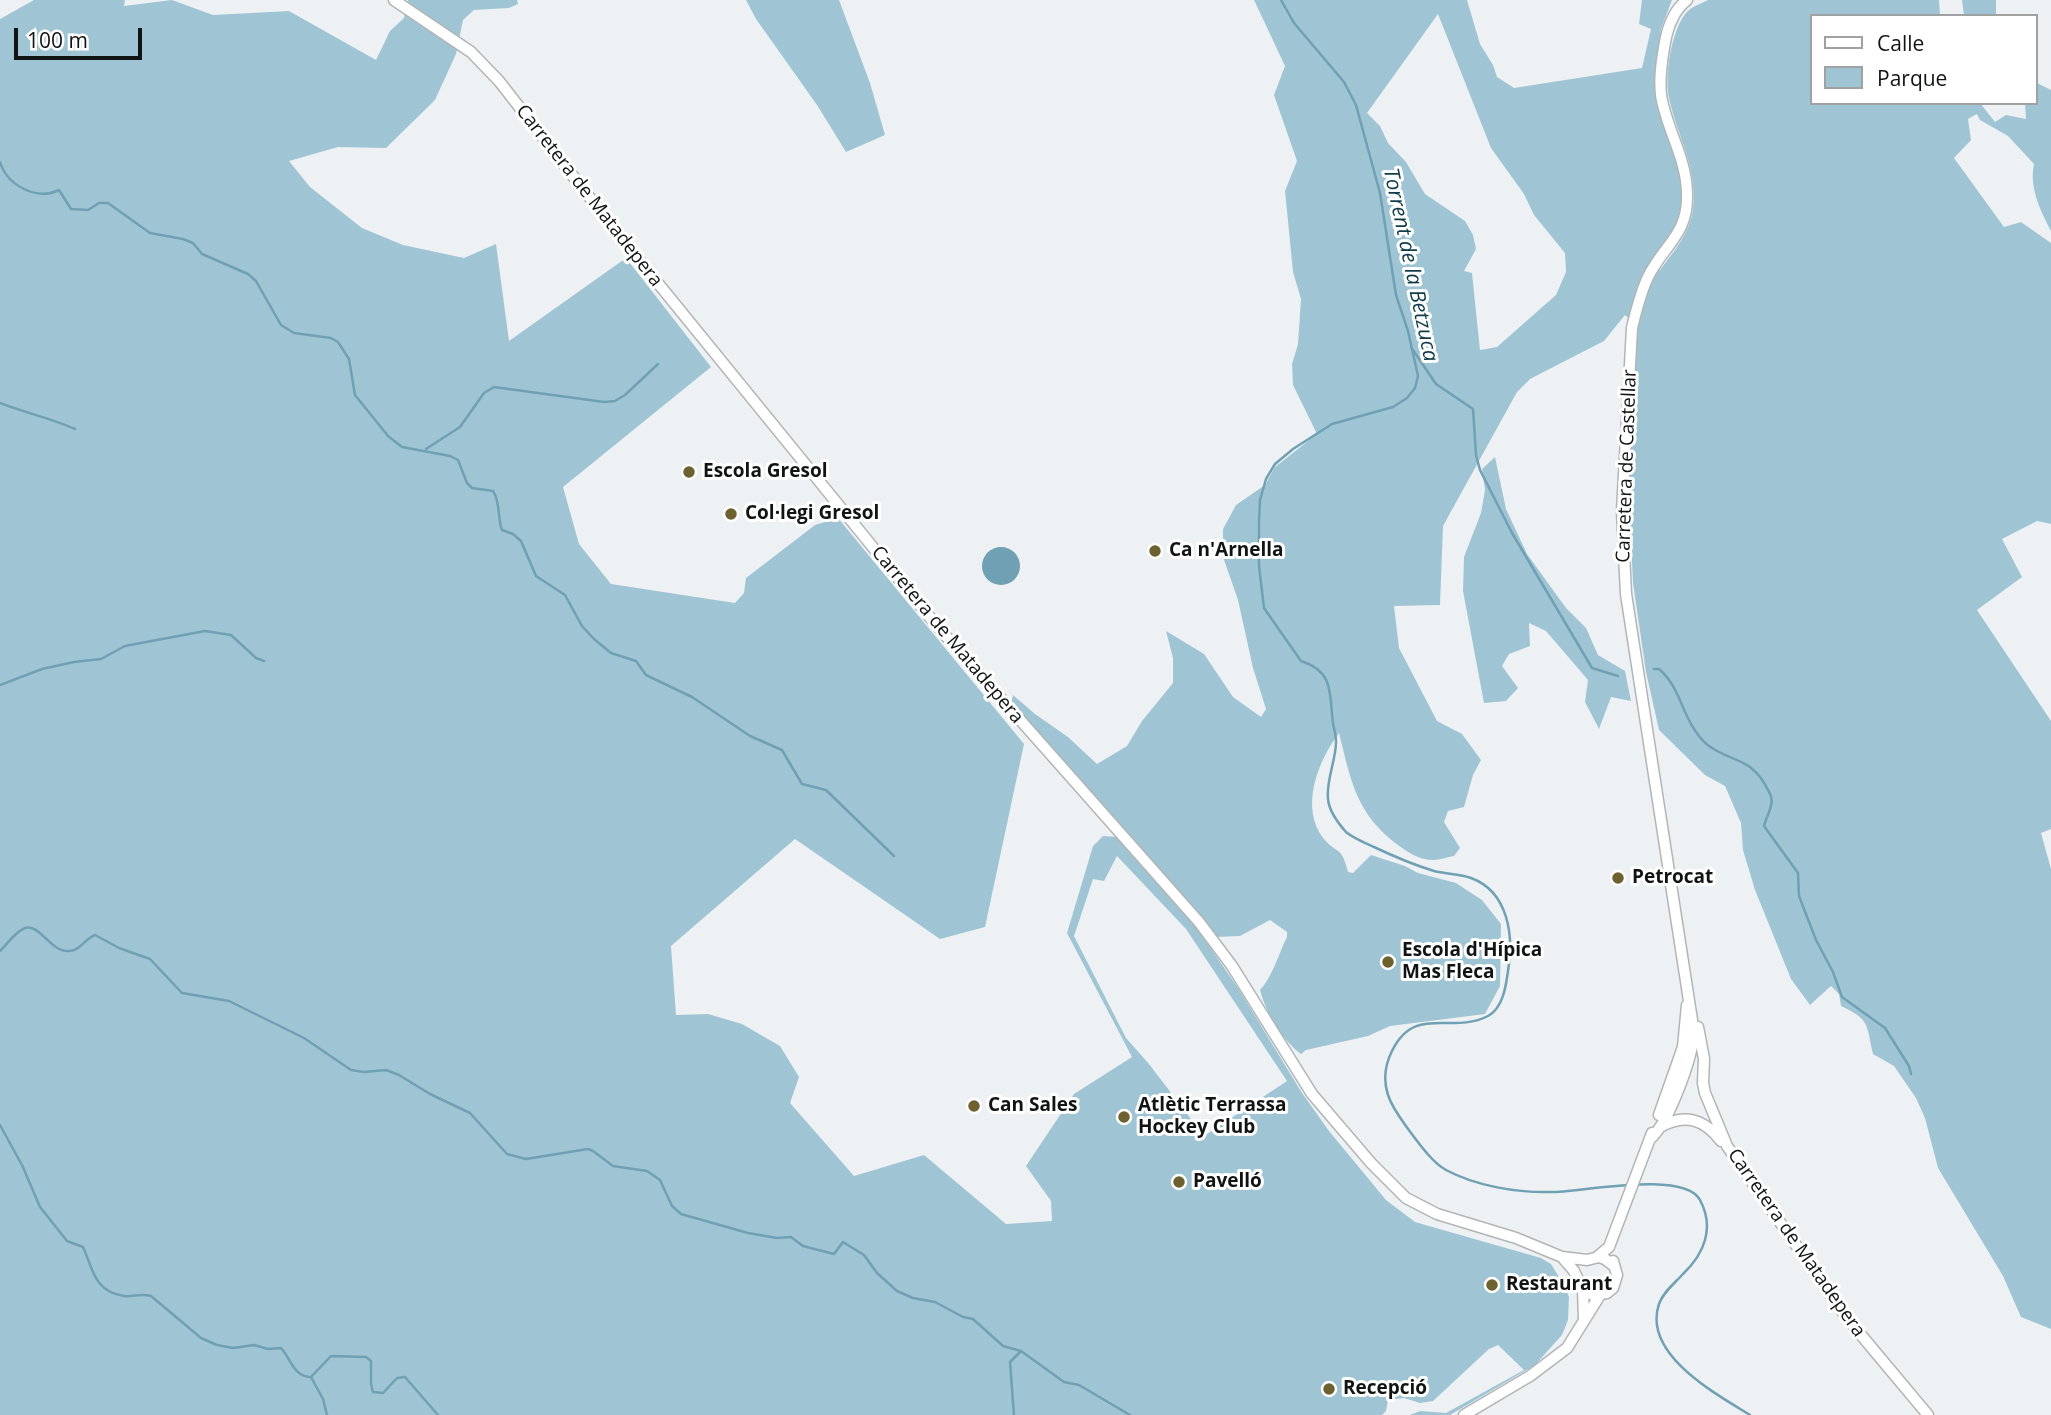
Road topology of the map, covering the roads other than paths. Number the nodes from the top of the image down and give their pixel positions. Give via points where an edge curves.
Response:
1 (394, 0) edge
2 (1687, 0) edge
3 (1688, 994) junction
4 (1693, 1014) junction
5 (1687, 1067) junction
6 (1703, 1083) junction
7 (1663, 1104) junction
8 (1660, 1127) junction
9 (1652, 1137) junction
10 (1727, 1146) junction
11 (1611, 1241) junction
12 (1562, 1257) junction
13 (1592, 1259) junction
14 (1614, 1266) junction
15 (1581, 1285) junction
16 (1601, 1295) junction
17 (1584, 1319) junction
18 (1464, 1415) edge
19 (1928, 1415) edge

1 - 12 street, Carretera de Matadepera via 471,52 499,81 630,250 937,626 1199,922 1312,1094 1393,1187 1420,1207
2 - 3 street, Carretera de Castellar via 1668,29 1661,86 1683,163 1686,211 1680,232 1649,275 1632,328 1622,511 1629,621
3 - 4 street, Carretera de Castellar
3 - 7 street, Carretera de Castellar via 1683,1046
4 - 5 street, Carretera de Castellar
4 - 6 street, Carretera de Matadepera via 1704,1059
5 - 6 street
5 - 7 street
5 - 8 street, Carretera de Castellar
6 - 10 street, Carretera de Matadepera
7 - 9 street, Carretera de Castellar
8 - 9 street, Carretera de Castellar
8 - 10 street via 1674,1120 1694,1120
9 - 11 street
10 - 19 street, Carretera de Matadepera via 1846,1317
11 - 13 street
11 - 14 street
12 - 13 street, Carretera de Matadepera
12 - 15 street
13 - 14 street via 1605,1259
13 - 15 street via 1579,1270
14 - 16 street via 1616,1282
15 - 16 street
15 - 17 street
16 - 17 street
17 - 18 street via 1567,1349 1553,1361

